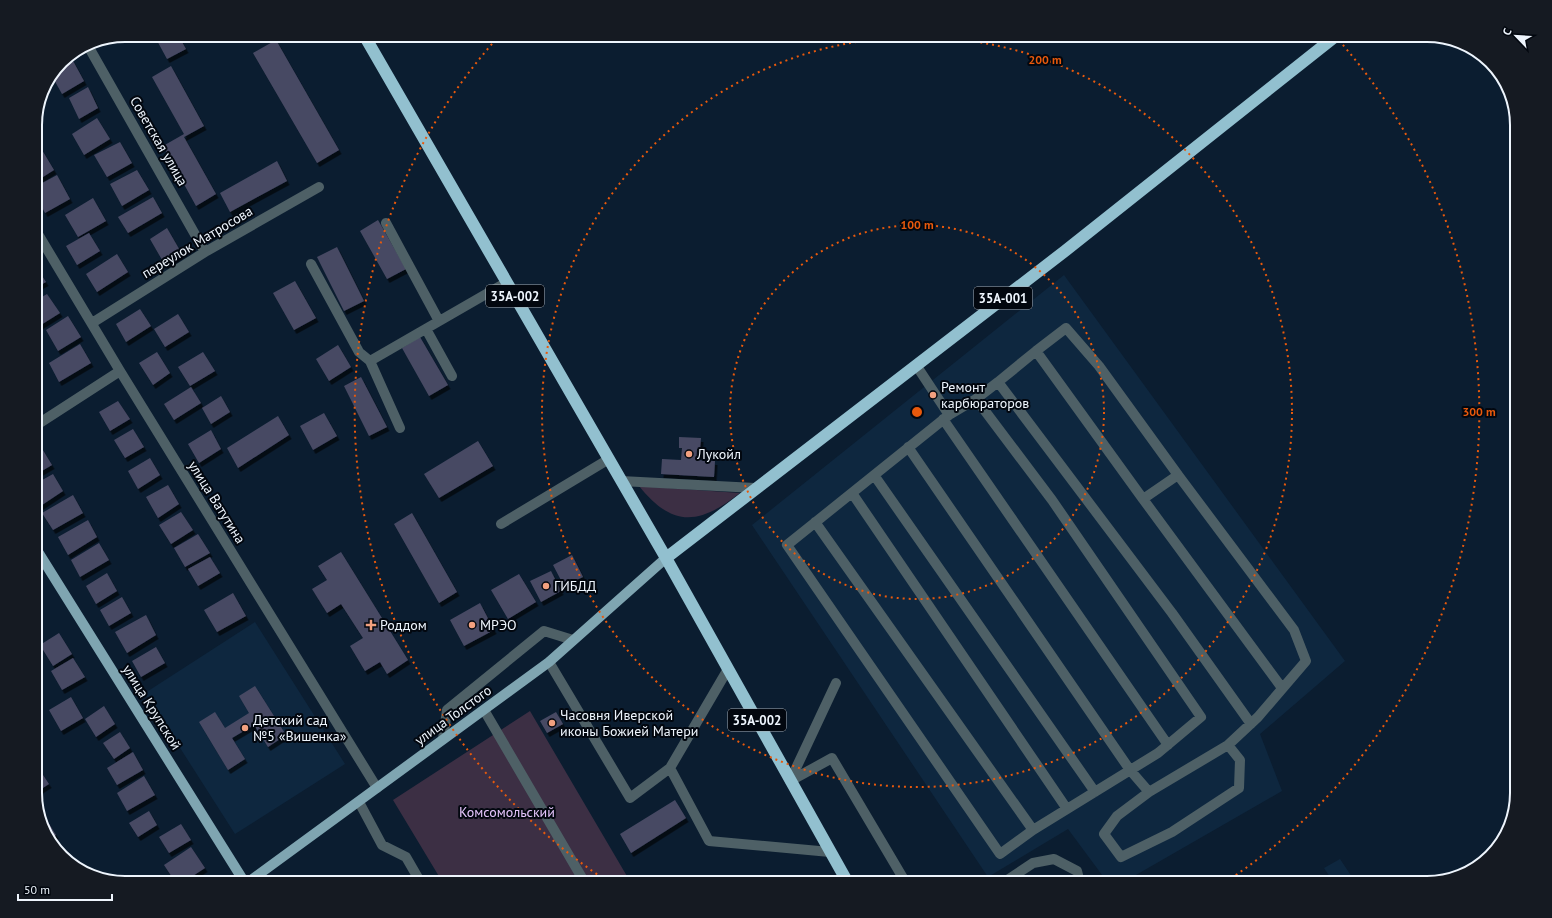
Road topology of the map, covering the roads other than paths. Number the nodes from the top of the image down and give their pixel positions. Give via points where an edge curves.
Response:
1 (368, 42) edge
2 (1328, 42) edge
3 (90, 50) edge
4 (319, 187) dead end
5 (386, 223) dead end
6 (42, 241) edge
7 (206, 252) junction
8 (311, 264) dead end
9 (507, 282) junction
10 (439, 321) junction
11 (92, 323) junction
12 (426, 329) junction
13 (1036, 351) junction
14 (370, 361) junction
15 (916, 365) junction
16 (120, 371) junction
17 (452, 376) dead end
18 (998, 382) junction
19 (976, 399) junction
20 (946, 417) junction
21 (42, 421) edge
22 (400, 428) dead end
23 (908, 447) junction
24 (609, 458) junction
25 (874, 475) junction
26 (1178, 475) junction
27 (621, 481) junction
28 (755, 488) junction
29 (852, 493) junction
30 (1144, 499) junction
31 (815, 522) junction
32 (501, 524) dead end
33 (42, 558) edge
34 (666, 558) junction
35 (573, 640) junction
36 (549, 662) junction
37 (728, 670) junction
38 (836, 683) dead end
39 (1282, 688) junction
40 (484, 710) junction
41 (1251, 724) junction
42 (443, 739) junction
43 (1168, 745) junction
44 (1228, 745) junction
45 (670, 768) junction
46 (1130, 770) junction
47 (790, 781) junction
48 (377, 788) junction
49 (1095, 792) junction
50 (1149, 792) junction
51 (359, 802) junction
52 (1067, 809) junction
53 (1033, 830) junction
54 (830, 852) junction
55 (244, 876) edge
56 (258, 876) edge
57 (417, 876) edge
58 (581, 876) edge
59 (844, 876) edge
60 (902, 876) edge
61 (1014, 876) edge
62 (1078, 876) edge

1 - 9 highway, 35А-002
2 - 15 highway, 35А-001 via 1072,246
3 - 7 street, Советская улица
4 - 7 street, переулок Матросова
5 - 10 street
6 - 11 street, улица Ватутина
7 - 11 street, переулок Матросова
8 - 14 street via 359,352
9 - 10 street
9 - 24 highway, 35А-002
10 - 12 street
11 - 16 street, улица Ватутина
12 - 14 street
12 - 17 street
13 - 18 street
13 - 26 street via 1066,328 1099,366
13 - 30 street
14 - 22 street
15 - 20 street
15 - 28 highway, 35А-001
16 - 21 street
16 - 48 street, улица Ватутина
18 - 19 street
18 - 41 street via 1172,613
19 - 20 street
19 - 43 street via 1052,500 1201,717
20 - 23 street
20 - 43 street
23 - 25 street
23 - 46 street
24 - 27 highway, 35А-002
24 - 32 street
25 - 29 street
25 - 49 street
26 - 30 street
26 - 39 street via 1294,630 1306,661
27 - 28 street
27 - 34 highway, 35А-002
28 - 34 highway, 35А-001
29 - 31 street
29 - 52 street
30 - 39 street
31 - 53 street
31 - 53 street via 787,545 1000,854
33 - 55 main road, улица Крупской
34 - 35 main road, улица Толстого
34 - 37 highway, 35А-002
35 - 36 main road, улица Толстого
35 - 42 street via 544,631 447,710
36 - 40 main road, улица Толстого
36 - 45 street via 630,798
37 - 45 street
37 - 47 highway, 35А-002
38 - 47 street
39 - 41 street
40 - 42 main road, улица Толстого
40 - 58 street
41 - 44 street
42 - 48 main road, улица Толстого
43 - 46 street
44 - 50 street
44 - 50 street via 1240,760 1239,788 1172,832 1121,858 1104,834 1117,816
45 - 54 street via 709,842
46 - 49 street
46 - 50 street
47 - 54 highway, 35А-002
47 - 60 street via 832,758
48 - 51 main road, улица Толстого
49 - 52 street
51 - 56 main road, улица Толстого
51 - 57 street via 382,845 406,857
52 - 53 street
54 - 59 highway, 35А-002
61 - 62 street via 1033,863 1054,859 1077,871

